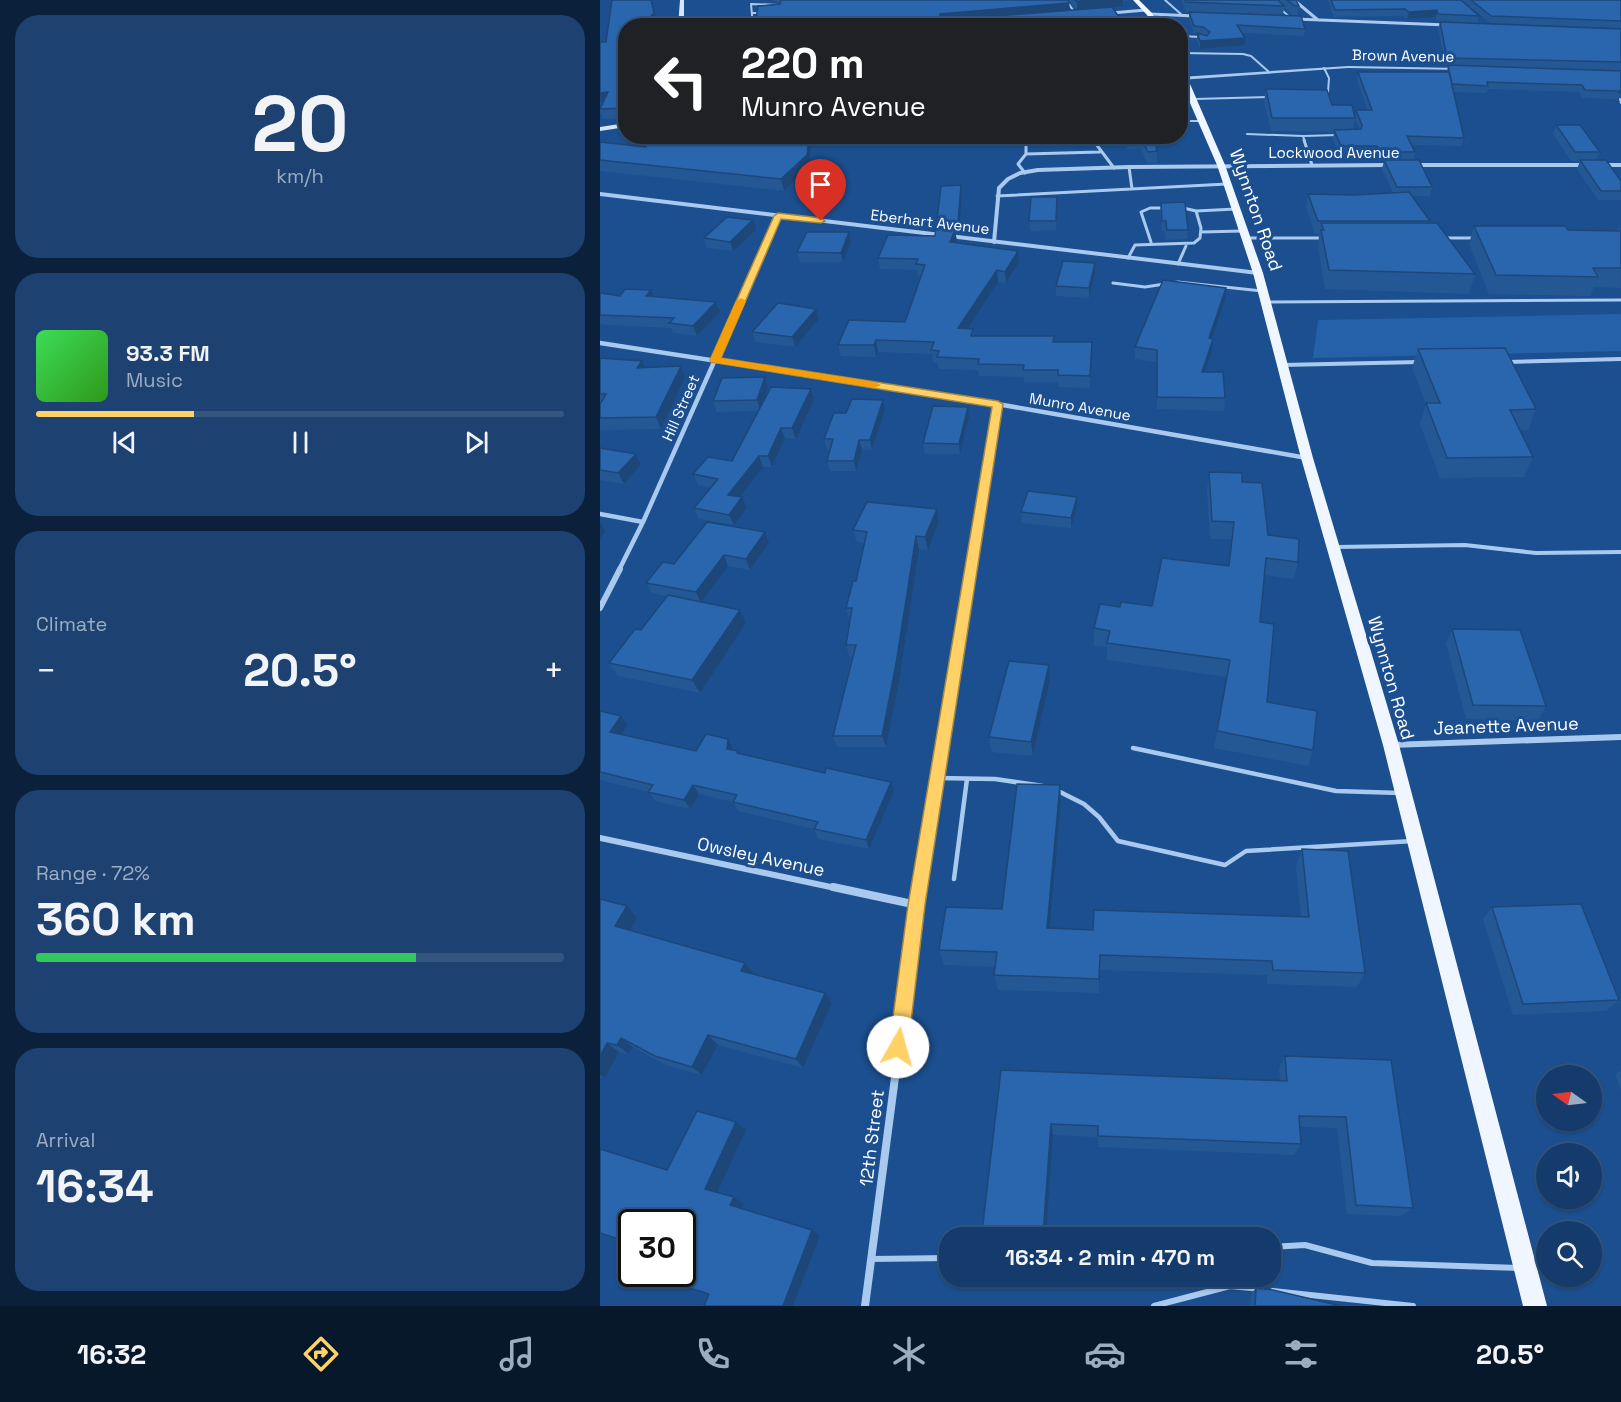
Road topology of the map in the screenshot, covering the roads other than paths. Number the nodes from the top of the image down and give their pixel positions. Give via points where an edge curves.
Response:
1 (682, 0) edge
2 (750, 0) edge
3 (1066, 0) edge
4 (1136, 0) edge
5 (1144, 0) edge
6 (1165, 0) edge
7 (1294, 0) edge
8 (1270, 1) edge
9 (1278, 1) edge
10 (751, 4) junction
11 (782, 10) edge
12 (769, 12) edge
13 (1148, 12) junction
14 (753, 13) junction
15 (1111, 13) edge
16 (1182, 15) junction
17 (1065, 16) edge
18 (1076, 16) joint
19 (1204, 16) edge
20 (681, 18) edge
21 (753, 18) edge
22 (1151, 18) edge
23 (1281, 19) edge
24 (1292, 19) junction
25 (1318, 20) junction
26 (1454, 25) edge
27 (1188, 36) edge
28 (1206, 40) edge
29 (1210, 49) edge
30 (1188, 53) edge
31 (1213, 53) junction
32 (1324, 68) junction
33 (1471, 70) edge
34 (1269, 72) junction
35 (1188, 79) edge
36 (1188, 88) edge
37 (1322, 95) edge
38 (1270, 97) edge
39 (1194, 99) junction
40 (1188, 121) edge
41 (1203, 121) junction
42 (618, 126) edge
43 (600, 129) edge
44 (1246, 134) dead end
45 (1346, 135) edge
46 (1303, 136) junction
47 (1025, 144) edge
48 (1096, 144) edge
49 (1100, 152) junction
50 (1026, 154) junction
51 (1221, 165) junction
52 (1312, 165) junction
53 (1395, 165) edge
54 (1407, 165) edge
55 (1621, 165) edge
56 (1129, 167) junction
57 (1114, 168) junction
58 (1025, 172) junction
59 (1227, 184) junction
60 (1132, 189) junction
61 (600, 194) edge
62 (997, 196) junction
63 (1236, 209) junction
64 (1196, 211) junction
65 (778, 216) junction
66 (1202, 232) junction
67 (1245, 235) junction
68 (1328, 238) edge
69 (1433, 238) edge
70 (1480, 238) edge
71 (994, 242) junction
72 (1151, 242) junction
73 (1186, 246) junction
74 (1128, 258) junction
75 (1178, 264) junction
76 (1258, 273) junction
77 (1113, 283) dead end
78 (1264, 296) junction
79 (1621, 300) edge
80 (600, 343) edge
81 (1621, 358) edge
82 (715, 360) junction
83 (1500, 360) edge
84 (1430, 362) edge
85 (1282, 365) junction
86 (998, 404) junction
87 (1307, 458) junction
88 (600, 514) edge
89 (643, 522) junction
90 (1333, 547) junction
91 (1621, 552) edge
92 (600, 608) edge
93 (1621, 737) edge
94 (1391, 745) junction
95 (1133, 748) dead end
96 (937, 778) junction
97 (967, 779) junction
98 (1403, 793) junction
99 (600, 838) edge
100 (1415, 841) junction
101 (954, 879) dead end
102 (917, 905) junction
103 (1281, 1246) edge
104 (939, 1258) edge
105 (871, 1259) junction
106 (1525, 1269) junction
107 (865, 1306) edge
108 (1154, 1306) edge
109 (1413, 1306) edge
110 (1535, 1306) edge

1 - 20 main road
2 - 10 lane
3 - 18 lane
4 - 5 lane
4 - 13 main road
6 - 16 lane
7 - 25 street
8 - 9 lane
8 - 24 lane
10 - 11 lane via 779,4
10 - 14 lane
12 - 14 lane
13 - 15 street
13 - 16 street
13 - 22 main road
14 - 21 lane
16 - 19 street
17 - 18 street
23 - 24 street
24 - 25 street
25 - 26 street
27 - 28 lane
29 - 31 lane
30 - 31 lane
31 - 34 lane via 1251,56
32 - 33 street, Brown Avenue
32 - 34 street, Brown Avenue
32 - 37 lane via 1329,78 1328,92
34 - 35 street, Brown Avenue
36 - 39 main road, Wynnton Road
38 - 39 lane
39 - 41 main road, Wynnton Road
40 - 41 lane
41 - 51 main road, Wynnton Road
42 - 43 main road
44 - 46 lane
45 - 46 lane
46 - 52 lane
47 - 50 lane
48 - 49 lane
49 - 50 lane
49 - 57 lane via 1112,160
50 - 58 lane via 1018,164
51 - 52 street, Lockwood Avenue
51 - 56 street, Lockwood Avenue
51 - 59 main road, Wynnton Road
52 - 53 street, Lockwood Avenue
54 - 55 street, Lockwood Avenue
56 - 57 street, Lockwood Avenue
56 - 60 lane
57 - 58 street, Lockwood Avenue
58 - 62 street, Lockwood Avenue via 1008,179
59 - 60 lane
59 - 63 main road, Wynnton Road
60 - 62 lane
61 - 65 street, Eberhart Avenue
62 - 71 street
63 - 64 lane
63 - 67 main road, Wynnton Road
64 - 66 lane
64 - 72 lane via 1183,207 1144,210 1141,214
65 - 71 street, Eberhart Avenue
65 - 82 street, Hill Street
66 - 67 lane
66 - 73 lane
67 - 68 lane
67 - 76 main road, Wynnton Road
69 - 70 lane
71 - 74 street, Eberhart Avenue
72 - 73 lane
72 - 74 lane via 1135,245
73 - 75 lane
74 - 75 street, Eberhart Avenue
75 - 76 street, Eberhart Avenue
76 - 78 main road, Wynnton Road
77 - 78 lane via 1145,287 1178,282
78 - 79 lane
78 - 85 main road, Wynnton Road
80 - 82 street, Munro Avenue
81 - 83 lane via 1514,363
82 - 86 street, Munro Avenue
82 - 89 street, Hill Street
84 - 85 lane
85 - 87 main road, Wynnton Road
86 - 87 street, Munro Avenue
86 - 96 street, 12th Street
87 - 90 main road, Wynnton Road
88 - 89 street
89 - 92 street, Hill Street
90 - 91 lane via 1465,545 1536,553
90 - 94 main road, Wynnton Road
93 - 94 street, Jeanette Avenue
94 - 98 main road, Wynnton Road
95 - 98 lane via 1336,791
96 - 97 lane
96 - 102 street, 12th Street
97 - 100 lane via 1034,783 1074,795 1099,815 1118,841 1225,865 1246,851
97 - 101 lane
98 - 100 main road, Wynnton Road
99 - 102 street, Owsley Avenue
100 - 106 main road, Wynnton Road
102 - 105 street, 12th Street
103 - 106 lane via 1305,1245 1372,1263
104 - 105 lane
105 - 107 street, 12th Street
106 - 110 main road, Wynnton Road
108 - 109 lane via 1230,1286

